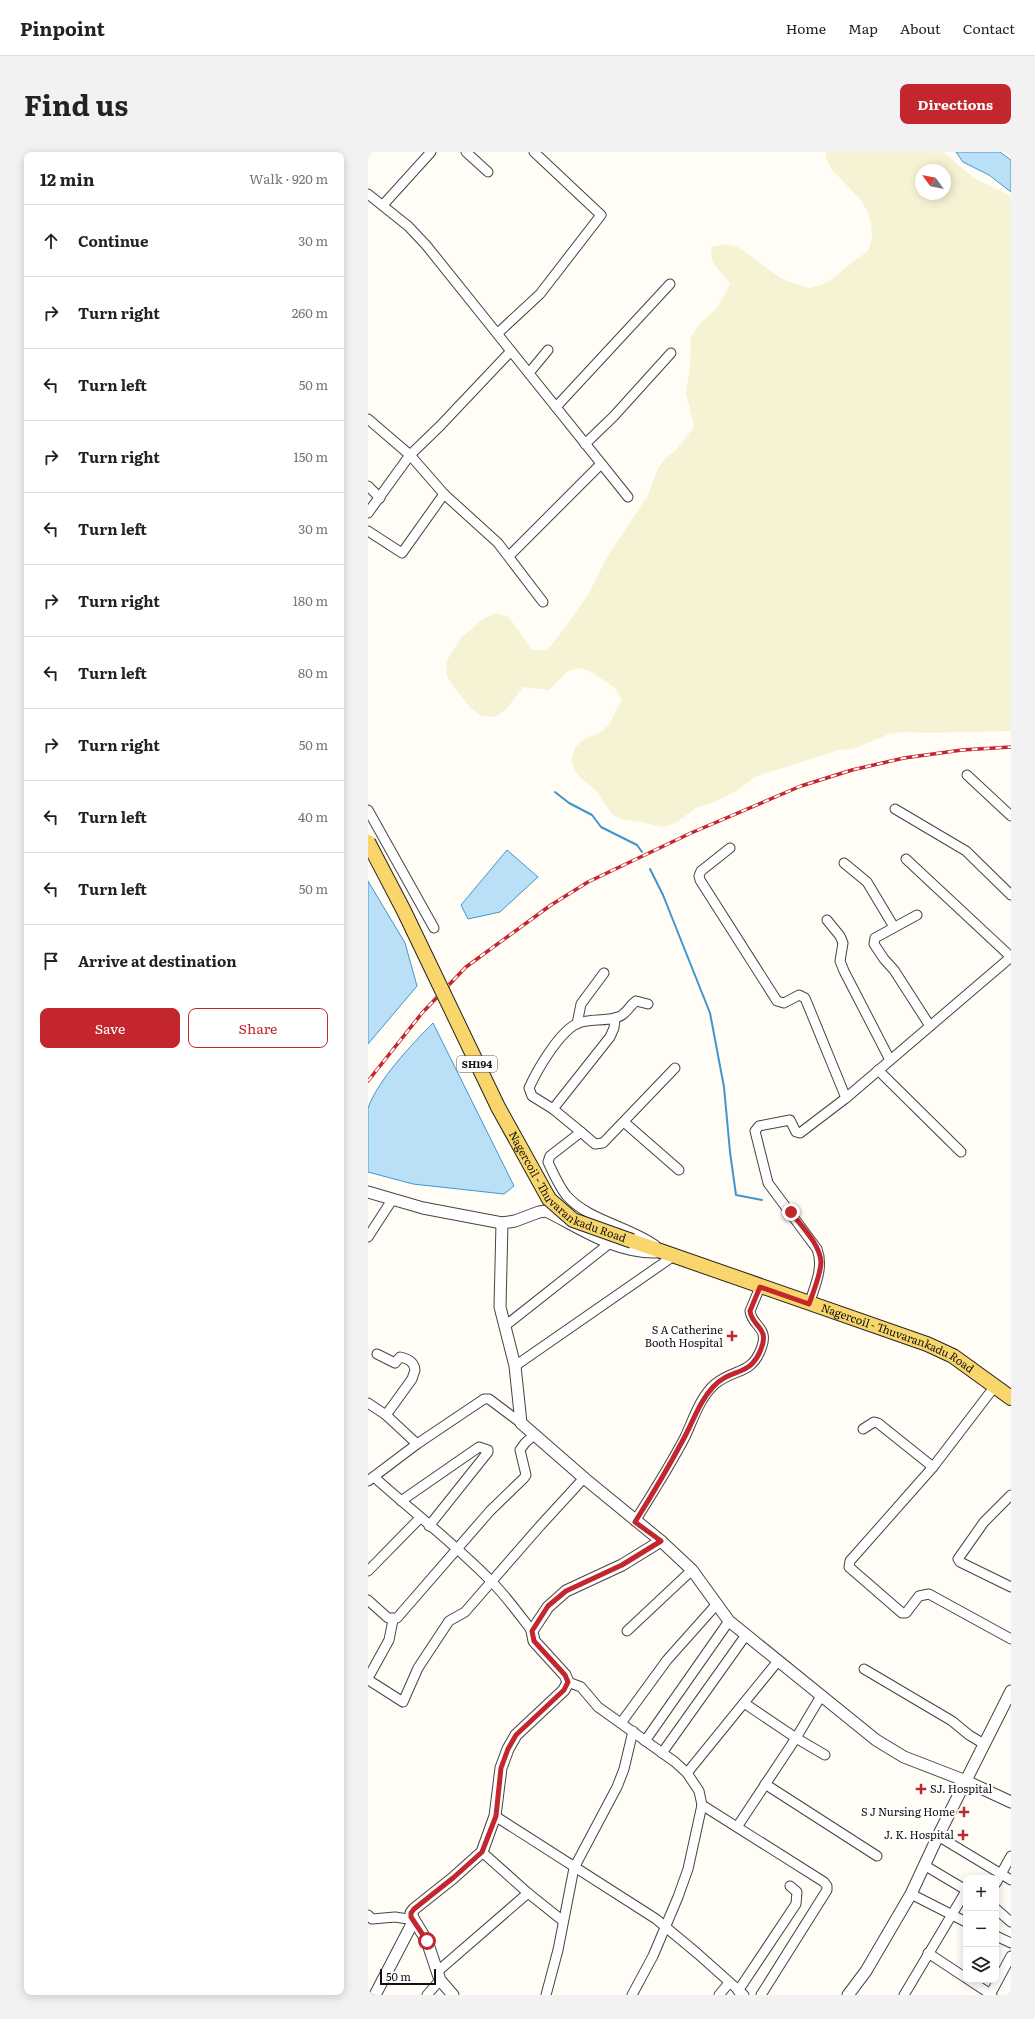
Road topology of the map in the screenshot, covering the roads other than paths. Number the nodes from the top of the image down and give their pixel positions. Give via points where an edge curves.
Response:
1 (431, 152) edge
2 (466, 152) edge
3 (534, 152) edge
4 (488, 172) dead end
5 (368, 194) edge
6 (383, 205) junction
7 (670, 284) dead end
8 (498, 333) junction
9 (548, 350) dead end
10 (511, 351) junction
11 (671, 353) dead end
12 (529, 373) junction
13 (556, 406) junction
14 (368, 419) edge
15 (585, 444) junction
16 (410, 455) junction
17 (601, 464) junction
18 (368, 486) edge
19 (444, 494) junction
20 (628, 497) dead end
21 (380, 498) junction
22 (368, 513) edge
23 (368, 531) edge
24 (509, 556) junction
25 (543, 602) dead end
26 (967, 775) dead end
27 (895, 808) dead end
28 (368, 810) edge
29 (1011, 816) edge
30 (368, 842) edge
31 (730, 848) dead end
32 (906, 859) dead end
33 (844, 863) dead end
34 (1011, 895) edge
35 (917, 915) dead end
36 (827, 920) dead end
37 (894, 927) junction
38 (434, 928) dead end
39 (1009, 961) edge
40 (604, 973) dead end
41 (648, 1004) dead end
42 (615, 1018) junction
43 (577, 1024) junction
44 (930, 1026) junction
45 (890, 1060) junction
46 (675, 1068) dead end
47 (878, 1070) junction
48 (846, 1098) junction
49 (553, 1109) junction
50 (624, 1122) junction
51 (582, 1132) junction
52 (961, 1152) dead end
53 (680, 1170) dead end
54 (368, 1192) edge
55 (392, 1200) junction
56 (502, 1222) junction
57 (368, 1237) edge
58 (610, 1243) junction
59 (670, 1254) junction
60 (760, 1287) junction
61 (809, 1304) junction
62 (505, 1326) junction
63 (377, 1354) dead end
64 (514, 1366) junction
65 (995, 1386) junction
66 (1011, 1398) edge
67 (368, 1403) edge
68 (386, 1415) junction
69 (521, 1423) junction
70 (863, 1429) dead end
71 (534, 1435) junction
72 (417, 1444) junction
73 (933, 1468) junction
74 (584, 1478) junction
75 (371, 1479) edge
76 (1011, 1495) edge
77 (400, 1500) junction
78 (420, 1518) junction
79 (635, 1522) junction
80 (429, 1526) junction
81 (661, 1541) junction
82 (458, 1549) junction
83 (692, 1570) junction
84 (368, 1571) edge
85 (492, 1582) junction
86 (1011, 1587) edge
87 (368, 1600) edge
88 (716, 1605) junction
89 (393, 1620) junction
90 (729, 1621) junction
91 (532, 1631) junction
92 (627, 1631) dead end
93 (746, 1635) junction
94 (1011, 1639) edge
95 (778, 1661) junction
96 (864, 1670) dead end
97 (568, 1682) junction
98 (1011, 1691) edge
99 (821, 1696) junction
100 (744, 1703) junction
101 (621, 1723) junction
102 (632, 1731) junction
103 (796, 1738) junction
104 (645, 1741) junction
105 (984, 1744) junction
106 (662, 1753) junction
107 (825, 1755) dead end
108 (687, 1772) junction
109 (966, 1781) junction
110 (765, 1784) junction
111 (1011, 1802) edge
112 (702, 1804) junction
113 (496, 1816) junction
114 (737, 1827) junction
115 (938, 1836) junction
116 (482, 1852) junction
117 (877, 1856) dead end
118 (1011, 1856) edge
119 (924, 1865) junction
120 (574, 1868) junction
121 (992, 1875) edge
122 (999, 1877) edge
123 (999, 1879) edge
124 (1011, 1880) edge
125 (790, 1886) dead end
126 (963, 1888) edge
127 (528, 1893) junction
128 (911, 1894) junction
129 (963, 1895) edge
130 (997, 1911) edge
131 (951, 1914) junction
132 (369, 1919) edge
133 (414, 1920) junction
134 (963, 1920) edge
135 (563, 1921) junction
136 (1011, 1922) edge
137 (665, 1926) junction
138 (999, 1937) edge
139 (1011, 1943) edge
140 (928, 1953) junction
141 (1011, 1956) edge
142 (439, 1976) junction
143 (963, 1976) edge
144 (729, 1983) junction
145 (973, 1983) edge
146 (741, 1993) edge
147 (375, 1995) edge
148 (427, 1995) edge
149 (453, 1995) edge
150 (546, 1995) edge
151 (632, 1995) edge
152 (719, 1995) edge
153 (761, 1995) edge
154 (848, 1995) edge
155 (904, 1995) edge
156 (991, 1995) edge

1 - 6 street
2 - 4 street
3 - 8 street via 601,215 540,294
5 - 6 street
6 - 8 street via 426,245
7 - 13 street
8 - 10 street
9 - 12 street
10 - 12 street
10 - 16 street
11 - 15 street
12 - 13 street
13 - 15 street
14 - 16 street
15 - 17 street
16 - 19 street
16 - 21 street
17 - 20 street
17 - 24 street
18 - 21 street
19 - 23 street via 402,553
19 - 24 street
21 - 22 street
24 - 25 street
26 - 29 street
27 - 34 street via 966,851
28 - 38 street
30 - 59 main road, Nagercoil - Thuvarankadu Road / SH194, bridge via 498,1107 549,1199 573,1220
31 - 48 street via 701,871 700,880 777,1001 784,1003 799,995 805,998
32 - 39 street via 1011,957
33 - 37 street via 867,882
35 - 37 street
36 - 45 street via 843,943 840,961 844,971
37 - 44 street via 875,938 874,944
39 - 44 street
40 - 43 street via 581,1004
41 - 42 street via 636,1001 623,1015
42 - 43 street
42 - 49 street via 610,1037
43 - 49 street via 554,1046 529,1088 532,1096
44 - 45 street
45 - 47 street
46 - 50 street
47 - 48 street
47 - 52 street
48 - 61 street via 800,1133 796,1132 790,1120 759,1126 755,1131 768,1183 820,1256 821,1264
49 - 51 street
50 - 51 street via 601,1145 595,1144
50 - 53 street
51 - 59 street via 548,1159 566,1195 583,1208 643,1236
54 - 55 street
55 - 56 street
55 - 57 street
56 - 58 street via 515,1221 546,1211
56 - 62 street via 500,1306
58 - 59 street via 637,1251
58 - 62 street
59 - 60 main road, Nagercoil - Thuvarankadu Road / SH194
59 - 64 street
60 - 61 main road, Nagercoil - Thuvarankadu Road / SH194
60 - 79 street via 750,1311 764,1334 762,1348 749,1368 734,1372 714,1385 702,1401 665,1474
61 - 65 main road, Nagercoil - Thuvarankadu Road / SH194 via 927,1344 953,1356
62 - 64 street
63 - 68 street via 392,1362 400,1357 406,1358 412,1362 415,1370 412,1379
64 - 69 street
65 - 66 main road, Nagercoil - Thuvarankadu Road / SH194
65 - 73 street
67 - 68 street
68 - 72 street
69 - 71 street
69 - 72 street via 489,1399 485,1399
70 - 73 street via 874,1422 878,1423
71 - 74 street
71 - 82 street via 520,1450 526,1475 490,1511
72 - 75 street
73 - 94 street via 850,1561 849,1567 902,1613 906,1613 919,1596 929,1594
74 - 79 street
74 - 85 street
75 - 77 street
76 - 86 street via 984,1522 958,1559
77 - 78 street
77 - 80 street via 479,1447 488,1450
78 - 80 street
78 - 84 street
79 - 81 street
80 - 82 street
81 - 83 street
81 - 91 street via 622,1565 566,1591 548,1606
82 - 85 street
82 - 89 street
83 - 88 street
83 - 92 street
85 - 89 street via 465,1612 449,1621 418,1668 403,1702 368,1678 389,1640
85 - 91 street
87 - 89 street
88 - 90 street
88 - 101 street via 667,1660
90 - 93 street
90 - 104 street
91 - 97 street via 534,1641 565,1675
93 - 95 street
93 - 106 street
95 - 99 street
95 - 100 street
96 - 105 street via 952,1721
97 - 101 street via 581,1687 598,1707
97 - 113 street via 554,1701 516,1735 508,1749 501,1768
98 - 105 street
99 - 103 street
99 - 109 street via 891,1750
100 - 103 street
100 - 108 street
101 - 102 street
102 - 104 street
102 - 120 street via 624,1769 617,1787
103 - 107 street
103 - 110 street
104 - 106 street
105 - 109 street
106 - 108 street
108 - 112 street via 699,1791
109 - 111 street
109 - 115 street
110 - 114 street
110 - 117 street
112 - 114 street
112 - 137 street via 688,1869
113 - 116 street
113 - 120 street
114 - 153 street via 827,1886 827,1890
115 - 119 street
115 - 121 street
116 - 127 street
116 - 133 street via 414,1909 411,1913
118 - 122 street
119 - 126 street
119 - 128 street
120 - 135 street
120 - 137 street
123 - 124 street
125 - 146 street via 797,1892 796,1904
127 - 135 street
127 - 142 street
128 - 131 street
128 - 154 street via 866,1971
129 - 131 street
130 - 136 street
131 - 134 street
131 - 140 street
132 - 133 street via 395,1917
133 - 142 street via 427,1941
133 - 147 street
135 - 150 street
137 - 144 street
137 - 151 street via 644,1975
138 - 139 street
140 - 143 street
140 - 155 street
141 - 156 street
142 - 148 street
142 - 149 street
144 - 146 street
144 - 152 street
145 - 156 street

